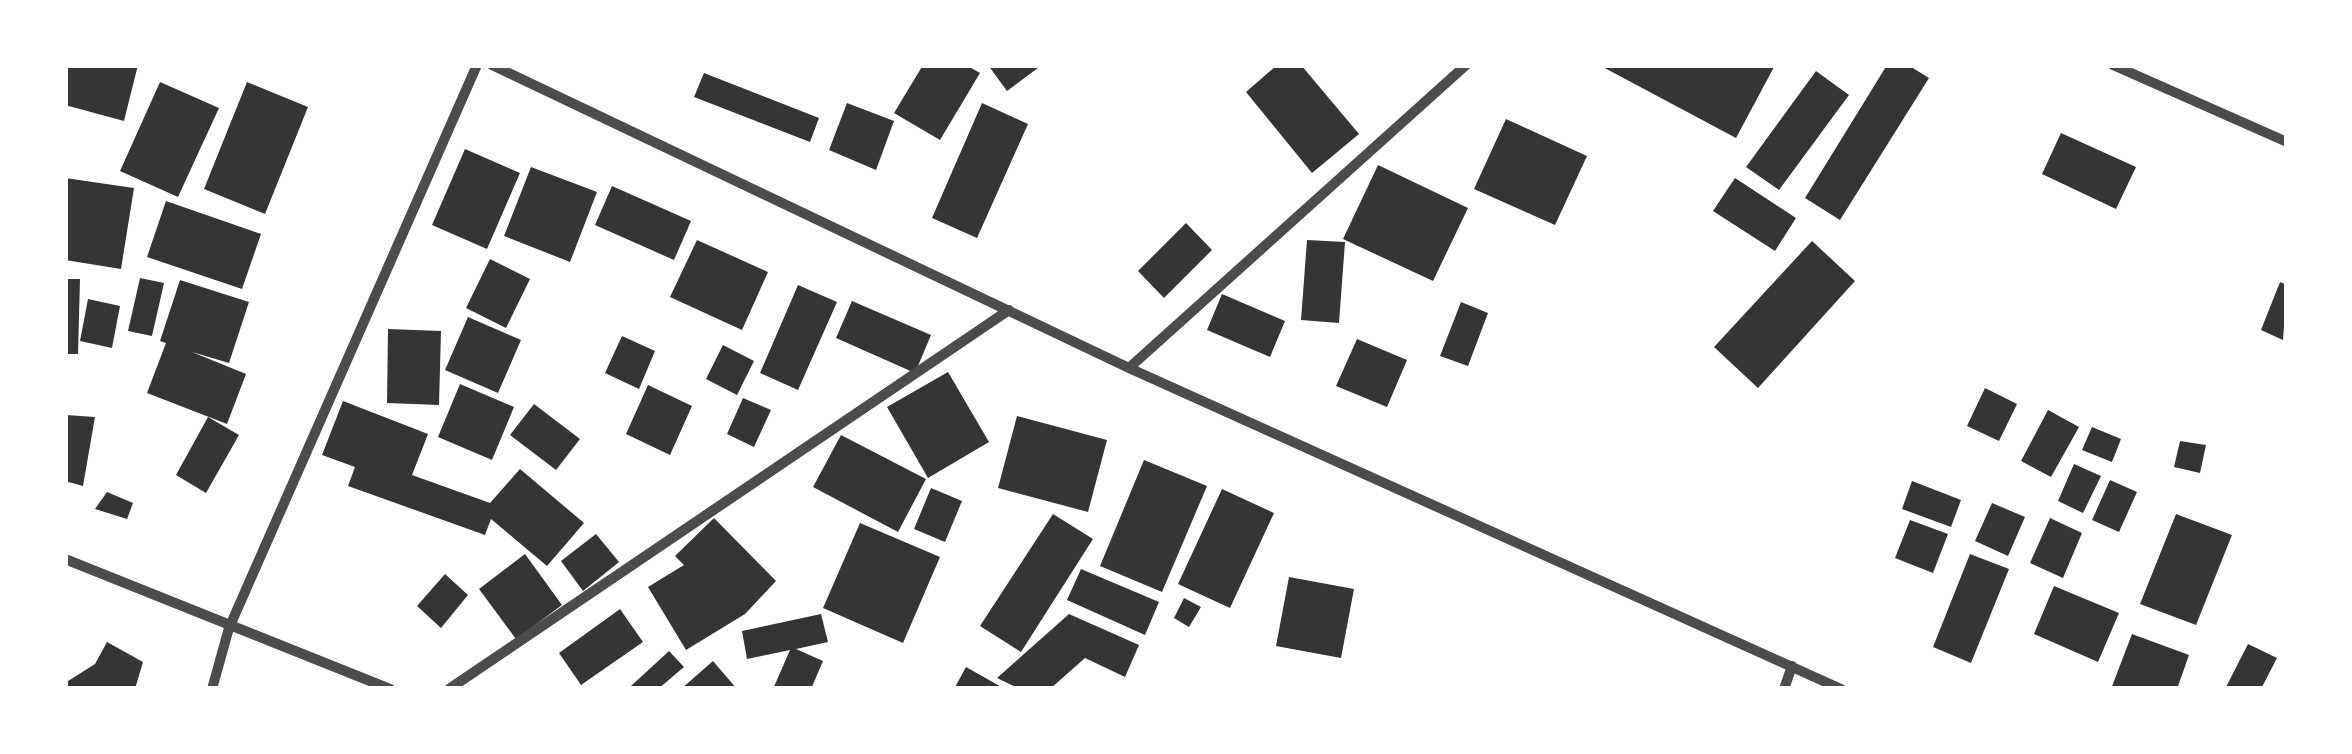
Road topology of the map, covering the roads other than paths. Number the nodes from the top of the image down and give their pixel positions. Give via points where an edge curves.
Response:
1 (477, 65) edge
2 (492, 65) edge
3 (1466, 65) edge
4 (2113, 65) edge
5 (2287, 142) edge
6 (1008, 310) junction
7 (1129, 368) junction
8 (65, 559) edge
9 (229, 628) junction
10 (1792, 666) junction
11 (212, 689) edge
12 (390, 689) edge
13 (449, 689) edge
14 (1784, 689) edge
15 (1841, 689) edge

1 - 9 street
2 - 6 street
3 - 7 street
4 - 5 street
6 - 7 street
6 - 13 street
7 - 10 street
8 - 9 street
9 - 11 street
9 - 12 street
10 - 14 street
10 - 15 street

